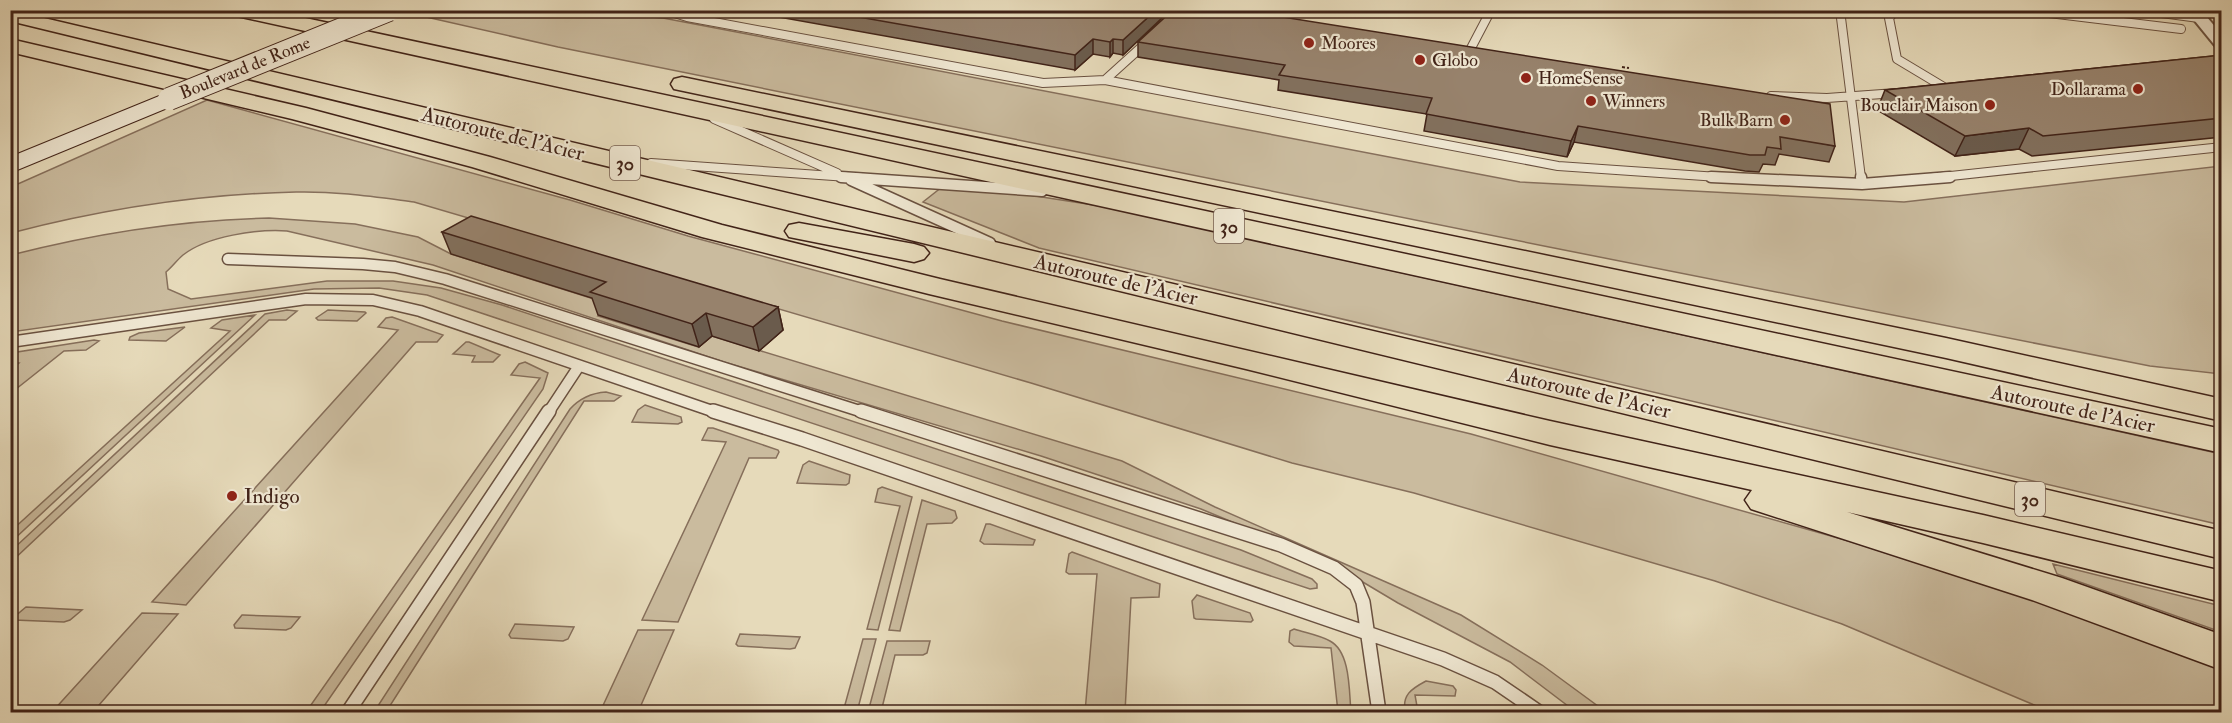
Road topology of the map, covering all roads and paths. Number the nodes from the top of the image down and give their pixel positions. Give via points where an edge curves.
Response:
1 (237, 10) edge
2 (337, 10) edge
3 (665, 10) edge
4 (1491, 10) edge
5 (1840, 10) edge
6 (1896, 10) edge
7 (2024, 10) edge
8 (2139, 10) edge
9 (2196, 14) edge
10 (10, 15) edge
11 (394, 17) edge
12 (348, 25) edge
13 (2181, 29) dead end
14 (453, 35) dead end
15 (1153, 36) edge
16 (10, 45) edge
17 (2222, 45) edge
18 (1461, 49) edge
19 (1470, 50) junction
20 (1480, 52) edge
21 (1622, 67) dead end
22 (1629, 68) dead end
23 (1106, 80) junction
24 (1958, 88) edge
25 (1947, 89) junction
26 (1928, 91) edge
27 (1906, 93) edge
28 (1764, 95) edge
29 (1851, 97) junction
30 (169, 99) junction
31 (695, 110) junction
32 (2222, 147) edge
33 (10, 159) edge
34 (613, 160) junction
35 (481, 162) junction
36 (10, 166) edge
37 (845, 177) junction
38 (1862, 184) junction
39 (1084, 194) junction
40 (1023, 258) junction
41 (228, 259) dead end
42 (1239, 310) junction
43 (10, 342) edge
44 (1946, 348) junction
45 (579, 366) junction
46 (2222, 390) edge
47 (2222, 411) edge
48 (1550, 433) junction
49 (2222, 441) edge
50 (2222, 545) edge
51 (2222, 587) edge
52 (1366, 633) junction
53 (2222, 652) edge
54 (348, 712) edge
55 (1378, 712) edge
56 (1539, 712) edge

1 - 12 highway, Autoroute de l'Acier / 30
2 - 12 highway
3 - 23 lane via 1043,83
4 - 19 lane
5 - 29 lane
6 - 25 lane via 1889,18 1897,59
7 - 13 lane
8 - 9 lane
9 - 17 street
10 - 34 highway, Autoroute de l'Acier / 30 via 263,72
11 - 12 highway
11 - 30 main road, Boulevard de Rome, bridge
12 - 31 highway, Autoroute de l'Acier / 30
14 - 44 highway
15 - 23 lane
16 - 35 highway via 287,110
18 - 19 lane
19 - 20 lane
21 - 22 path
23 - 38 lane via 1558,166
24 - 25 lane
25 - 26 lane
27 - 29 lane
28 - 29 lane
29 - 38 lane
30 - 33 main road, Boulevard de Rome
30 - 36 main road, Boulevard de Rome
31 - 37 lane
31 - 39 highway, Autoroute de l'Acier / 30
32 - 38 lane
34 - 37 lane
34 - 40 highway, Autoroute de l'Acier / 30
35 - 42 highway via 849,241
35 - 48 highway via 712,231
37 - 39 lane
37 - 40 lane
39 - 49 highway, Autoroute de l'Acier / 30
40 - 42 highway, Autoroute de l'Acier / 30
41 - 52 lane via 363,264 445,279 1281,545 1334,568 1356,585 1363,602
42 - 50 highway, Autoroute de l'Acier / 30
43 - 45 lane via 272,303 352,299 420,311
44 - 46 highway
44 - 47 highway
45 - 52 lane
45 - 54 lane
48 - 51 highway via 1983,529
48 - 53 highway via 2047,589
52 - 55 lane
52 - 56 lane via 1443,658 1495,682

